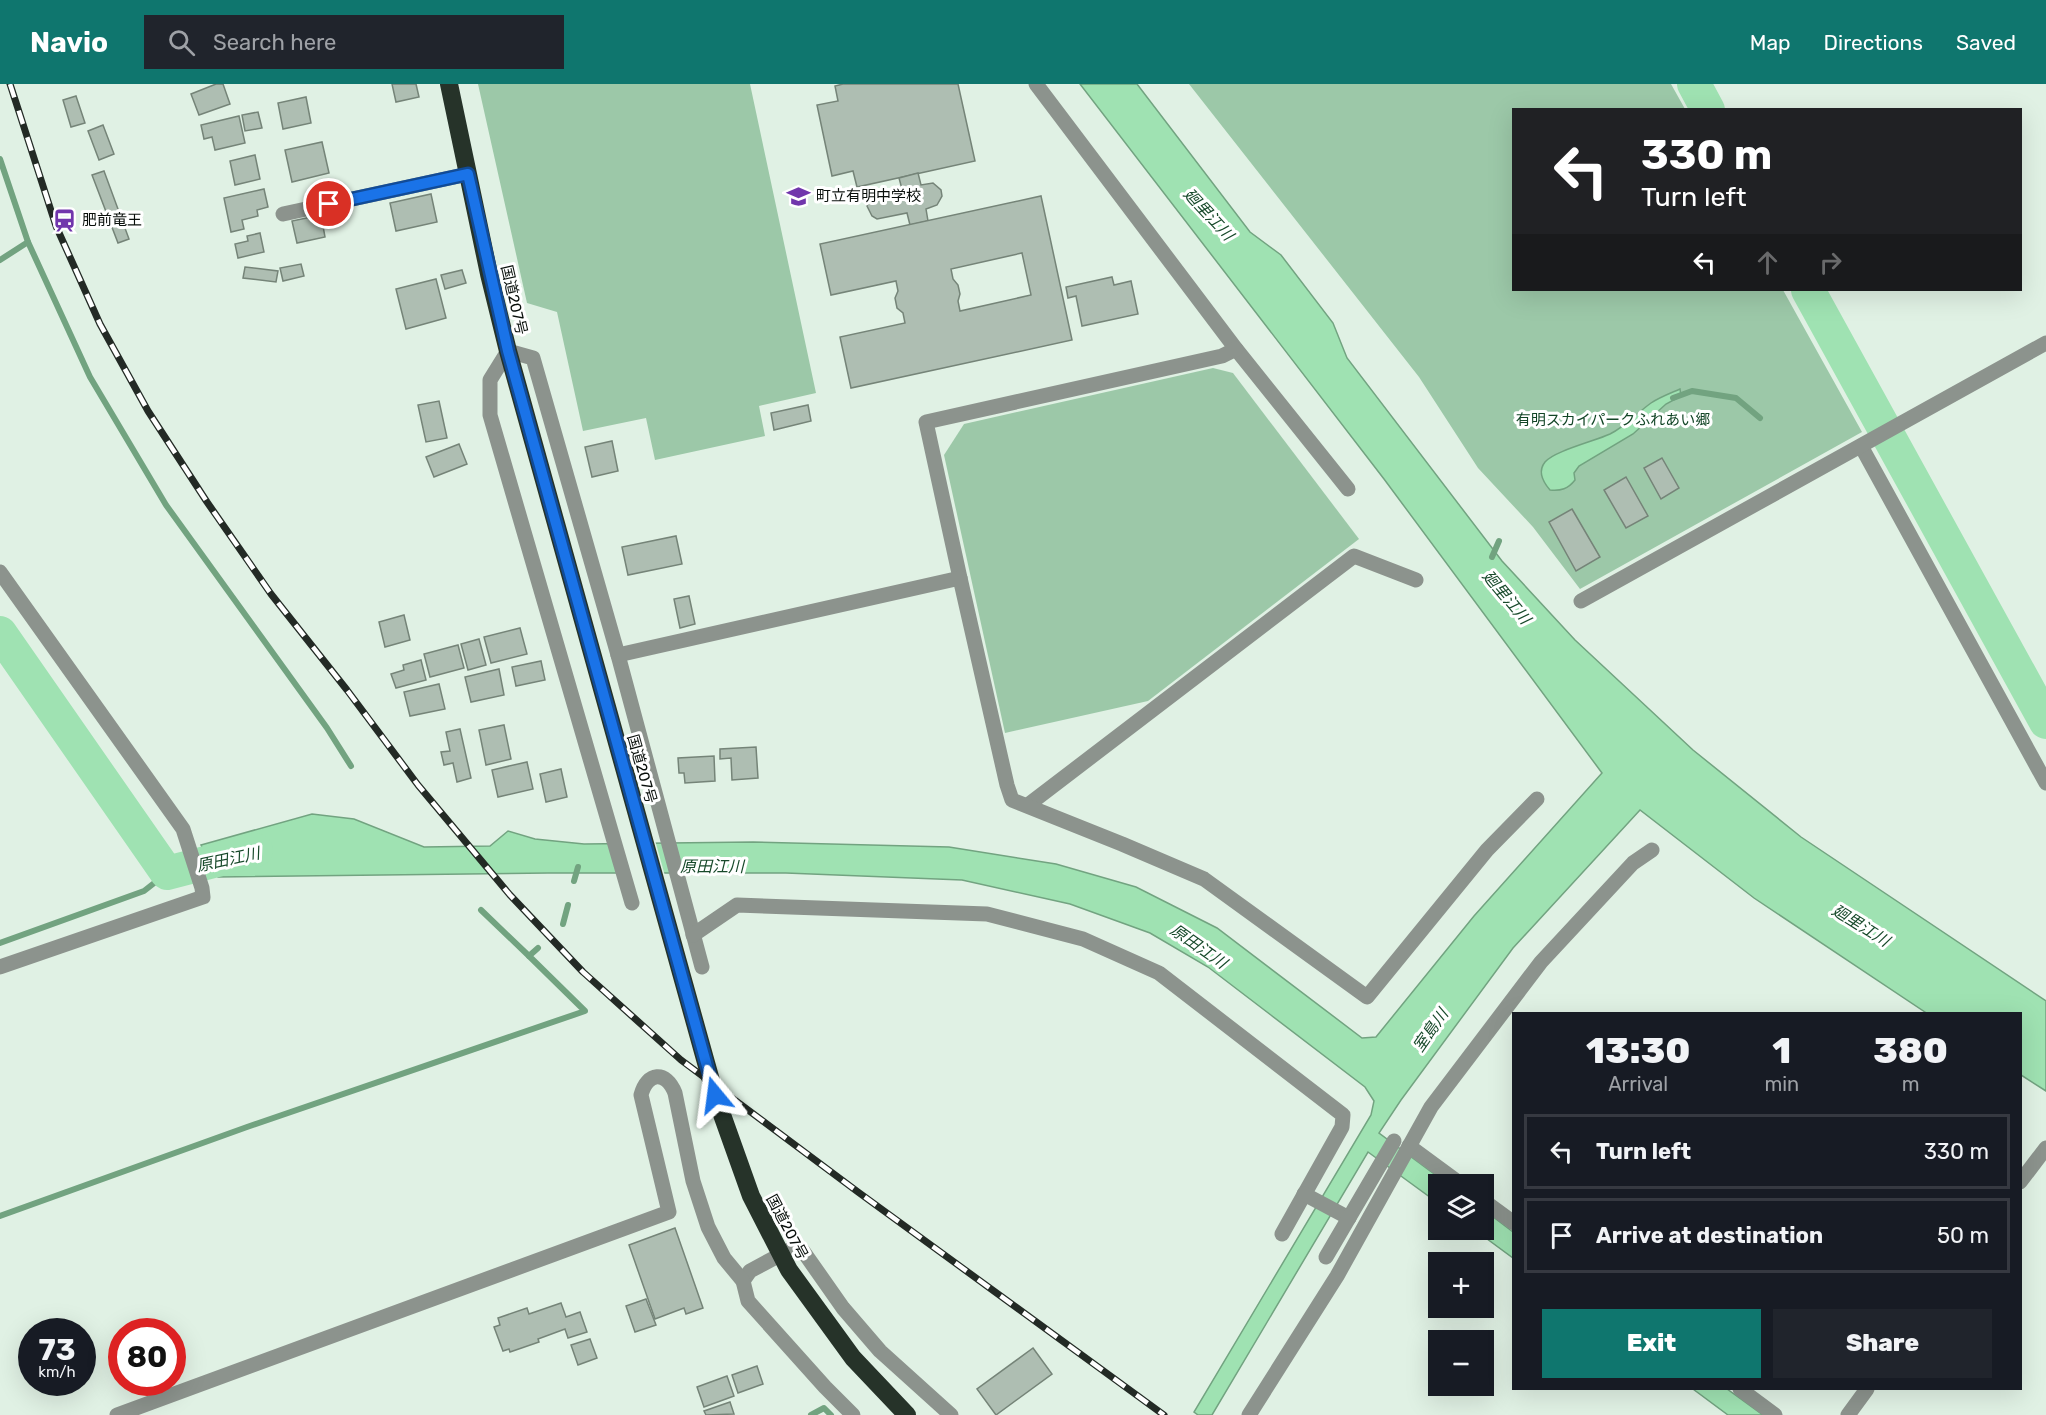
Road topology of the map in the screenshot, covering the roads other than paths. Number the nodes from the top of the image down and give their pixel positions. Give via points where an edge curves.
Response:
1 (449, 84) edge
2 (1036, 84) edge
3 (468, 174) junction
4 (283, 214) dead end
5 (2046, 343) edge
6 (1236, 349) junction
7 (508, 351) junction
8 (1861, 446) junction
9 (1348, 489) dead end
10 (0, 572) edge
11 (960, 578) junction
12 (1416, 580) dead end
13 (1581, 601) dead end
14 (618, 655) junction
15 (2046, 783) edge
16 (1537, 799) dead end
17 (1028, 805) junction
18 (1652, 850) dead end
19 (632, 903) dead end
20 (693, 935) junction
21 (0, 967) edge
22 (702, 967) dead end
23 (1401, 1143) junction
24 (2046, 1148) edge
25 (1446, 1174) edge
26 (2022, 1179) edge
27 (1304, 1194) junction
28 (1494, 1208) edge
29 (1349, 1218) junction
30 (1512, 1222) edge
31 (1282, 1234) dead end
32 (1326, 1257) dead end
33 (743, 1281) junction
34 (1741, 1390) edge
35 (1866, 1390) edge
36 (117, 1415) edge
37 (853, 1415) edge
38 (907, 1415) edge
39 (951, 1415) edge
40 (1249, 1415) edge
41 (1775, 1415) edge
42 (1848, 1415) edge

1 - 3 highway, 国道207号
2 - 6 street
3 - 4 street
3 - 7 highway, 国道207号
5 - 8 street
6 - 9 street
6 - 11 street via 1222,356 926,422
7 - 14 street via 532,358
7 - 19 street via 490,380 490,415
7 - 38 highway, 国道207号 via 715,1095 750,1196 789,1270 854,1358
8 - 13 street
8 - 15 street
10 - 21 street via 183,829 203,897
11 - 14 street
11 - 17 street via 1007,785 1012,800
12 - 17 street via 1354,556
14 - 20 street
16 - 17 street via 1487,850 1367,997 1204,879
18 - 23 street via 1633,863 1541,962
20 - 22 street
20 - 27 street via 737,906 987,914 1083,939 1160,973 1343,1114 1342,1127
23 - 25 street
23 - 29 street via 1379,1165
23 - 40 street via 1392,1175 1336,1276
24 - 26 street
27 - 29 street
27 - 31 street
28 - 30 street
29 - 32 street
33 - 36 street via 724,1258 708,1227 693,1181 671,1082 653,1078 644,1084 641,1095 669,1212
33 - 37 street via 748,1301
33 - 39 street via 750,1271 793,1248 803,1251 843,1308 880,1351
34 - 41 street
35 - 42 street

